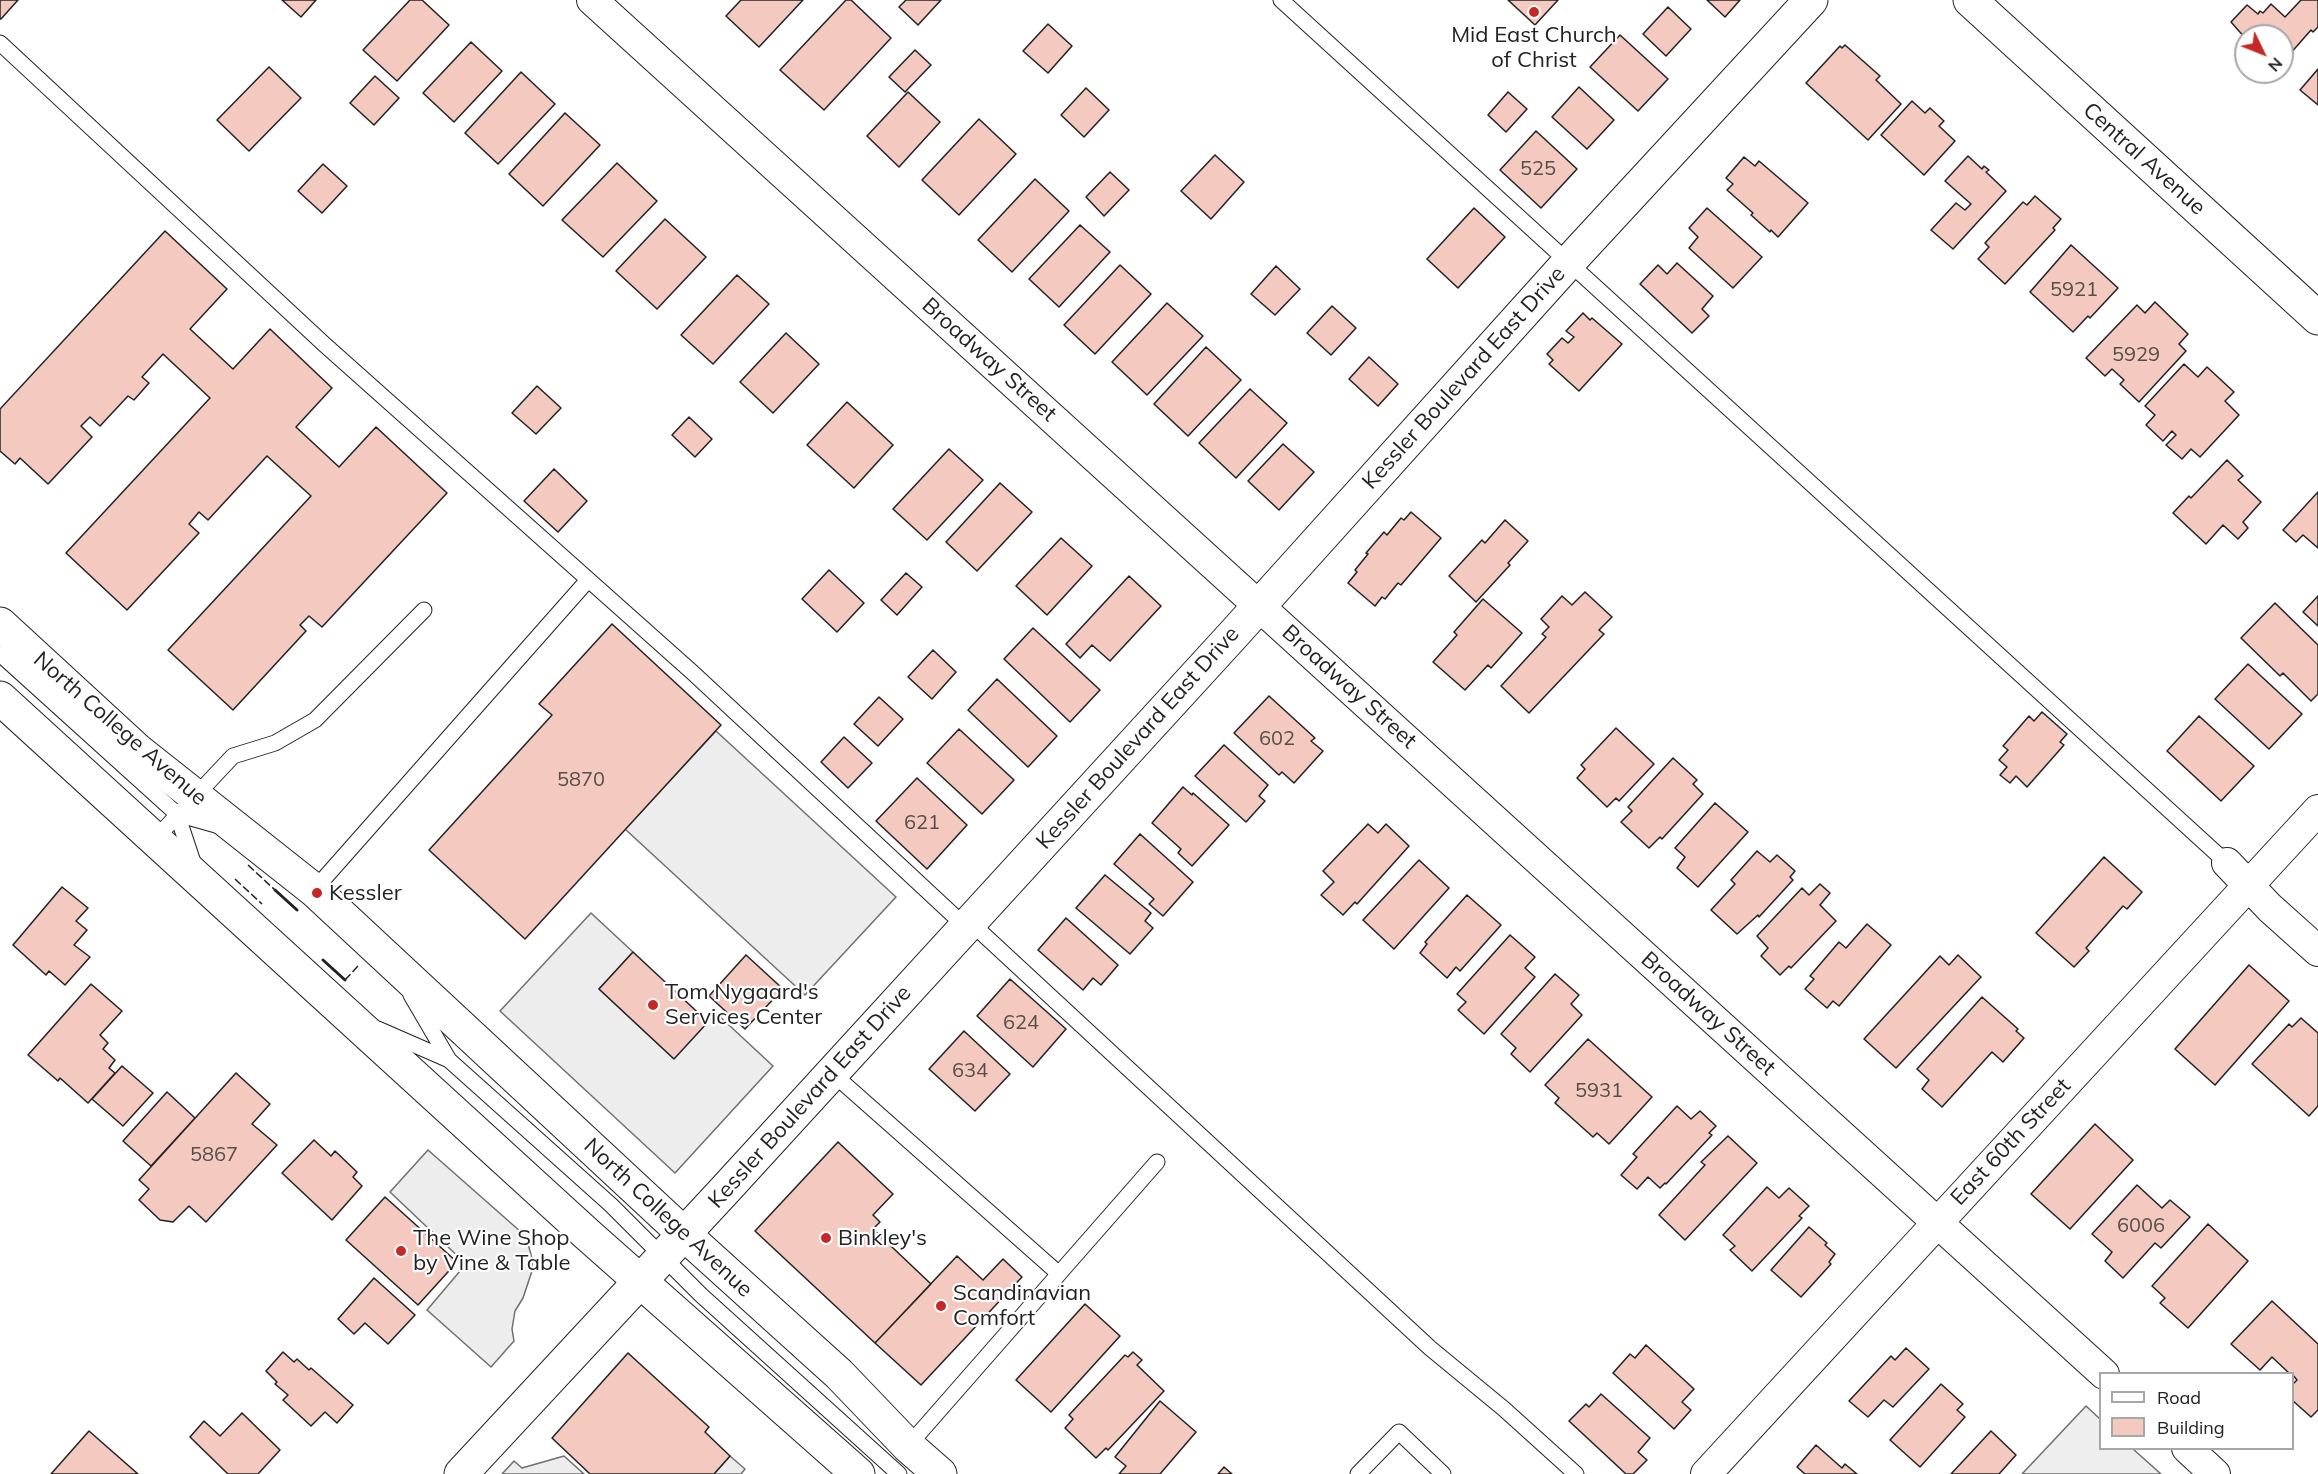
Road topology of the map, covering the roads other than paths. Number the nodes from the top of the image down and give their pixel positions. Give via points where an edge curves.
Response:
1 (592, 0) edge
2 (1281, 0) edge
3 (1811, 0) edge
4 (1970, 0) edge
5 (0, 43) edge
6 (1568, 263) junction
7 (2318, 318) edge
8 (588, 580) junction
9 (1259, 606) junction
10 (424, 610) dead end
11 (0, 624) edge
12 (0, 654) edge
13 (0, 698) edge
14 (186, 804) junction
15 (2318, 810) edge
16 (155, 839) junction
17 (2227, 863) joint
18 (198, 878) junction
19 (2248, 884) junction
20 (314, 890) junction
21 (968, 924) junction
22 (2318, 951) edge
23 (393, 965) junction
24 (345, 1014) junction
25 (449, 1060) junction
26 (832, 1072) junction
27 (1157, 1162) dead end
28 (1937, 1222) junction
29 (673, 1246) junction
30 (1058, 1273) junction
31 (641, 1281) junction
32 (2102, 1372) edge
33 (2188, 1450) edge
34 (904, 1460) edge
35 (461, 1474) edge
36 (858, 1474) edge
37 (940, 1474) edge
38 (1358, 1474) edge
39 (1443, 1474) edge
40 (1576, 1474) edge
41 (1706, 1474) edge
42 (2215, 1474) edge

1 - 9 street, Broadway Street
2 - 6 lane
3 - 6 main road, Kessler Boulevard East Drive
4 - 7 main road, Central Avenue
5 - 8 lane via 325,345
6 - 9 main road, Kessler Boulevard East Drive
6 - 17 lane
8 - 20 lane
8 - 21 lane
9 - 21 main road, Kessler Boulevard East Drive
9 - 28 street, Broadway Street
10 - 14 lane via 315,720 275,743 233,756
11 - 14 main road, North College Avenue via 137,750
12 - 14 lane, North College Avenue
13 - 16 main road, North College Avenue
14 - 16 lane
14 - 18 lane, North College Avenue
14 - 20 main road, North College Avenue via 242,832
15 - 19 street, East 60th Street
16 - 18 main road, North College Avenue
17 - 19 street
18 - 24 main road, North College Avenue
19 - 22 street
19 - 28 street, East 60th Street
20 - 23 main road, North College Avenue
21 - 26 main road, Kessler Boulevard East Drive
21 - 40 lane via 1430,1348
23 - 25 lane, North College Avenue
23 - 29 main road, North College Avenue
24 - 25 lane, North College Avenue
24 - 31 main road, North College Avenue
25 - 29 lane, North College Avenue via 611,1205
26 - 29 main road, Kessler Boulevard East Drive
26 - 30 lane
27 - 30 lane
28 - 32 street, Broadway Street
28 - 41 street, East 60th Street
29 - 31 main road, Kessler Boulevard East Drive
29 - 34 main road, North College Avenue via 839,1374
30 - 34 lane
31 - 35 main road, Kessler Boulevard East Drive
31 - 36 main road, North College Avenue
33 - 42 street
34 - 37 main road, North College Avenue
38 - 39 lane via 1399,1432

